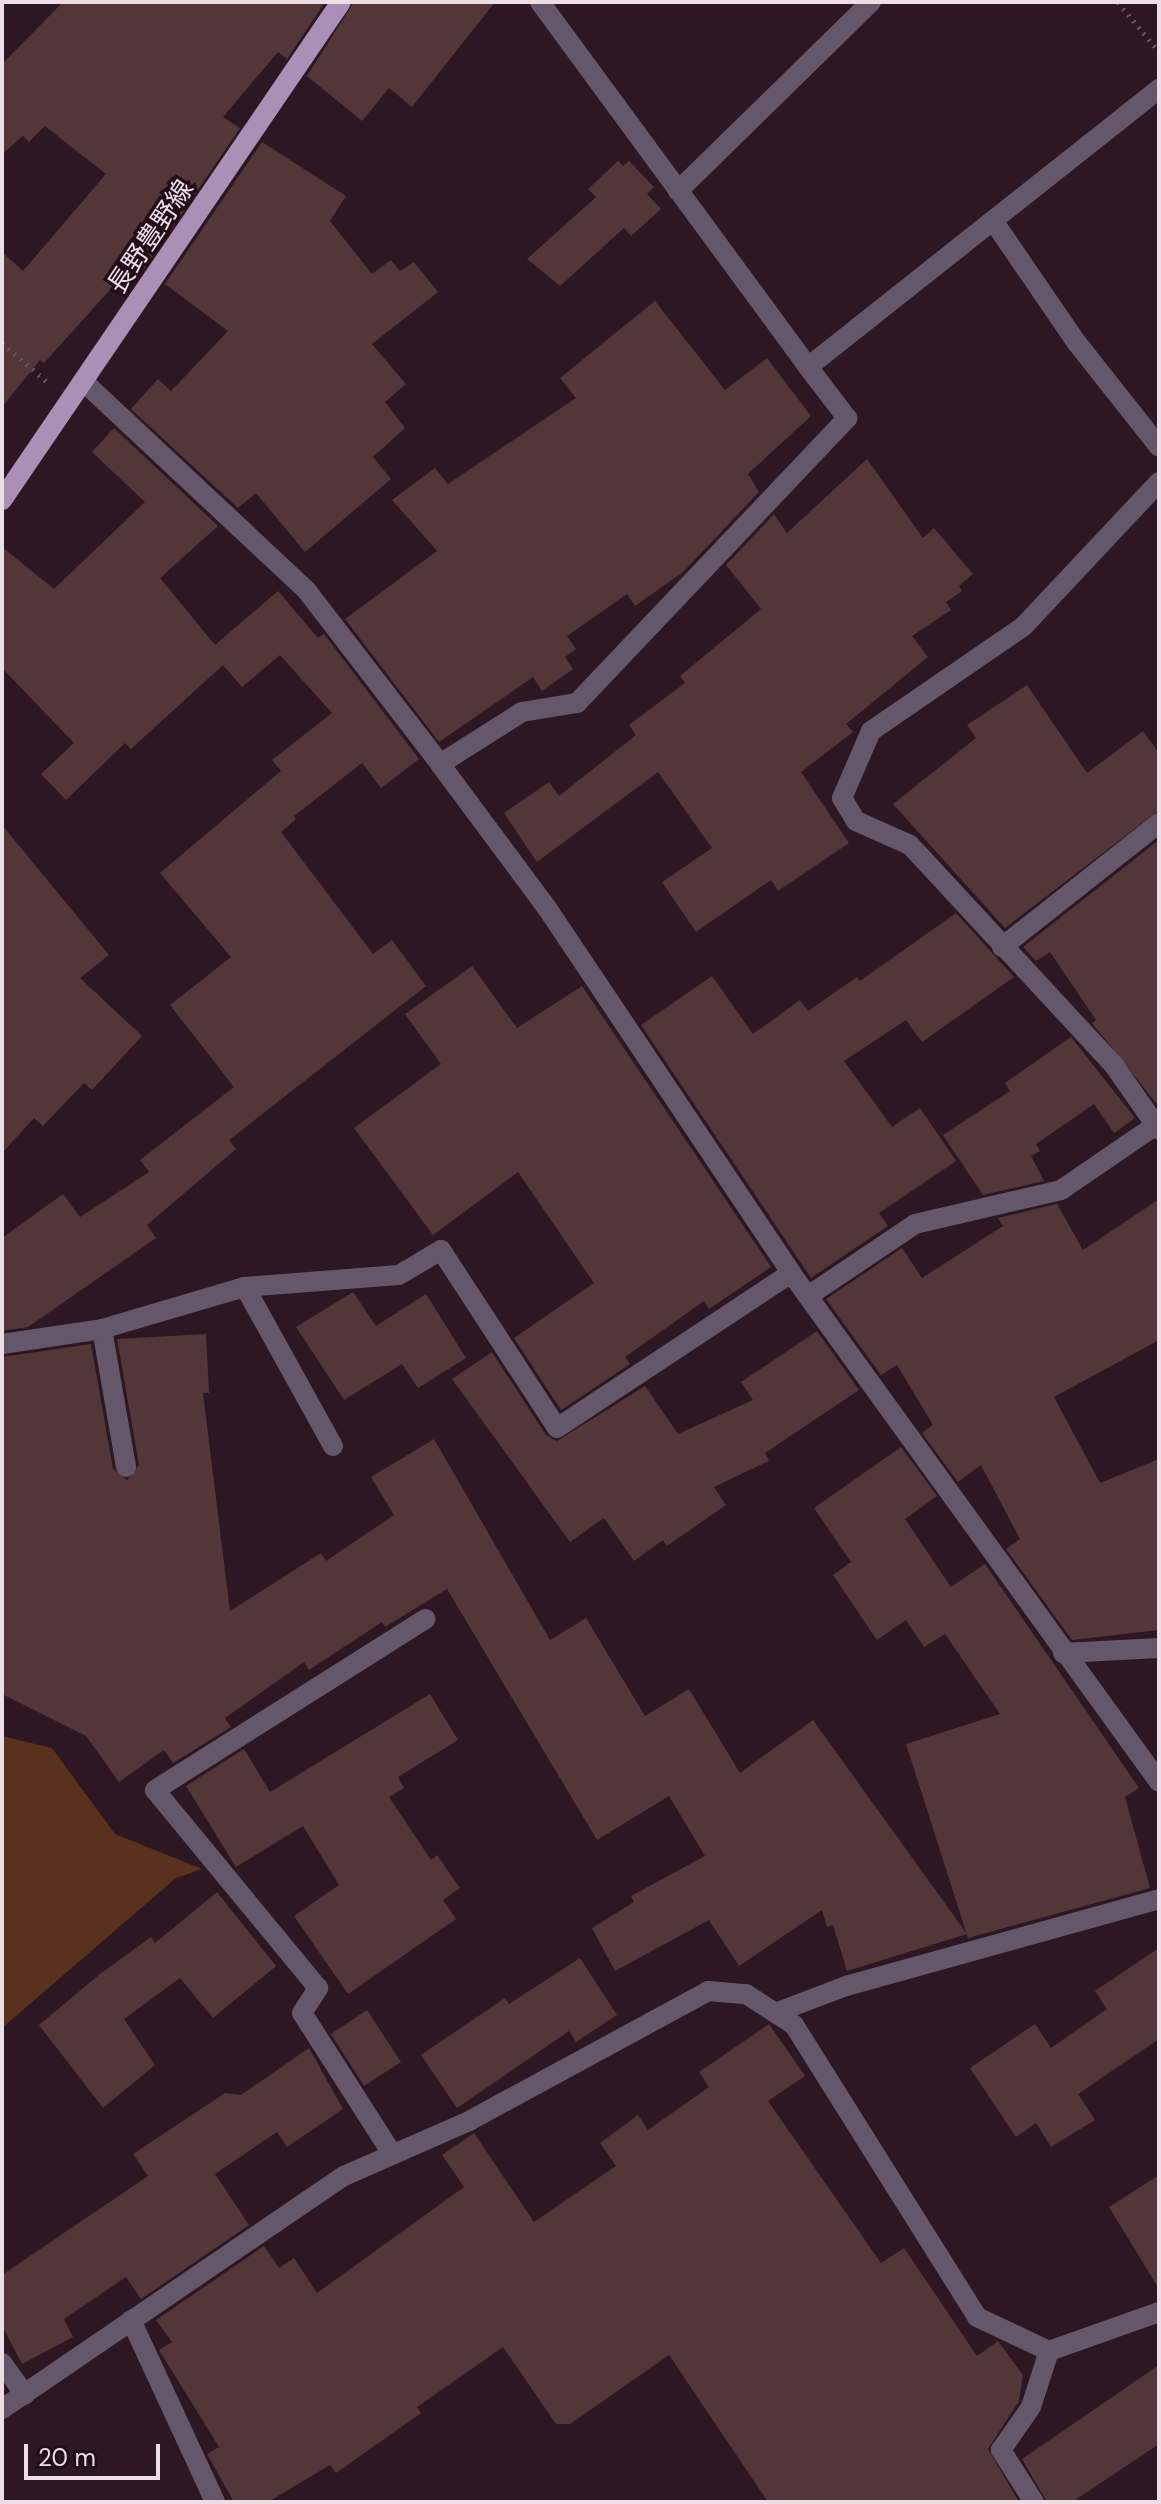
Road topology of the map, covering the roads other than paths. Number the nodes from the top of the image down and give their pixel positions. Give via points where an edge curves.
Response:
1 (341, 2) edge
2 (540, 2) edge
3 (871, 2) edge
4 (1159, 89) edge
5 (678, 191) junction
6 (994, 222) junction
7 (808, 367) junction
8 (85, 383) junction
9 (1159, 447) edge
10 (1159, 482) edge
11 (2, 500) edge
12 (440, 764) junction
13 (1159, 823) edge
14 (1002, 947) junction
15 (1157, 1128) edge
16 (791, 1273) junction
17 (245, 1287) junction
18 (808, 1296) junction
19 (102, 1329) junction
20 (2, 1344) edge
21 (333, 1446) dead end
22 (126, 1467) dead end
23 (425, 1619) dead end
24 (1159, 1648) edge
25 (1063, 1653) junction
26 (1159, 1782) edge
27 (1159, 1899) edge
28 (775, 2013) junction
29 (391, 2152) junction
30 (1159, 2312) edge
31 (131, 2320) junction
32 (1049, 2351) junction
33 (2, 2363) edge
34 (25, 2395) junction
35 (2, 2409) edge
36 (215, 2502) edge
37 (1034, 2502) edge

1 - 8 main road, 長野豊野線
2 - 5 street
3 - 5 street
4 - 6 street
5 - 7 street
6 - 7 street
6 - 9 street via 1077,343
7 - 12 street via 847,418 577,703 522,712
8 - 11 main road, 長野豊野線
8 - 12 street via 307,591
10 - 14 street via 1024,626 871,731 842,798 856,821 910,845
12 - 16 street via 547,908
13 - 14 street
14 - 15 street via 1113,1064
15 - 18 street via 1061,1190 915,1224
16 - 17 street via 557,1428 441,1250 399,1275
16 - 18 street
17 - 19 street
17 - 21 street
18 - 25 street
19 - 20 street
19 - 22 street
23 - 29 street via 155,1790 318,1988 302,2013
24 - 25 street
25 - 26 street
27 - 28 street via 846,1986
28 - 29 street via 746,1994 708,1991 469,2121
28 - 32 street via 794,2025 977,2317
29 - 31 street via 344,2176
30 - 32 street
31 - 34 street
31 - 36 street
32 - 37 street via 1031,2407 1001,2450
33 - 34 street
34 - 35 street

